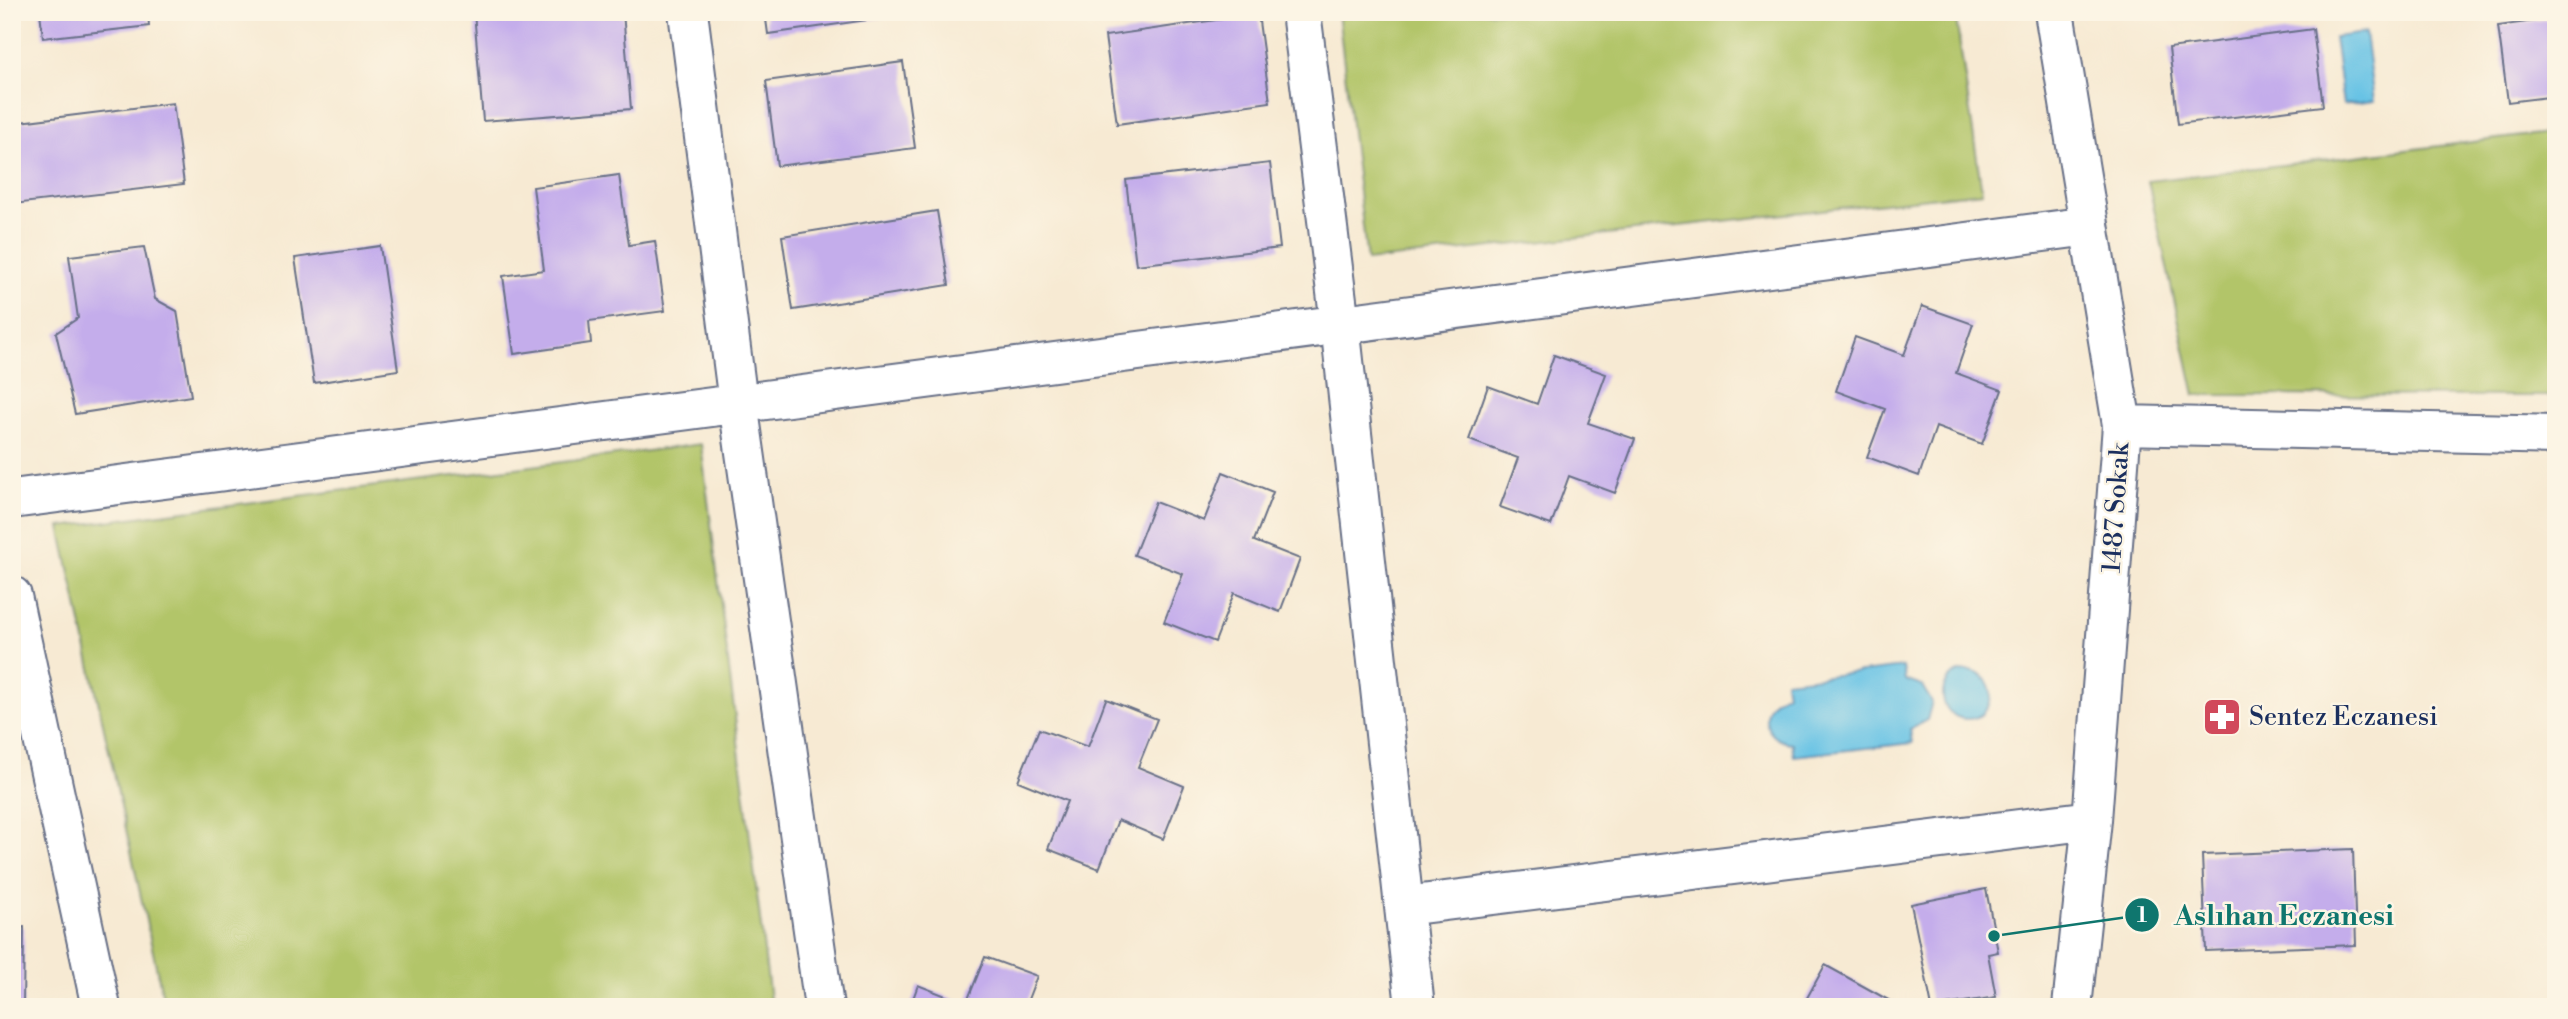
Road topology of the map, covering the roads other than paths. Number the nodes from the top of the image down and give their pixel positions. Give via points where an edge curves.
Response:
1 (688, 12) edge
2 (1301, 12) edge
3 (2054, 12) edge
4 (2089, 226) junction
5 (1339, 324) junction
6 (737, 403) junction
7 (2122, 425) junction
8 (2556, 435) edge
9 (12, 499) edge
10 (12, 596) edge
11 (2092, 820) junction
12 (1405, 906) junction
13 (101, 1007) edge
14 (824, 1007) edge
15 (1415, 1007) edge
16 (2071, 1007) edge

1 - 6 street
2 - 5 street
3 - 4 street, 1487 Sokak
4 - 5 street
4 - 7 street, 1487 Sokak
5 - 6 street
5 - 12 street
6 - 9 street
6 - 14 street
7 - 8 street
7 - 11 street, 1487 Sokak
10 - 13 street
11 - 12 street
11 - 16 street, 1487 Sokak
12 - 15 street

